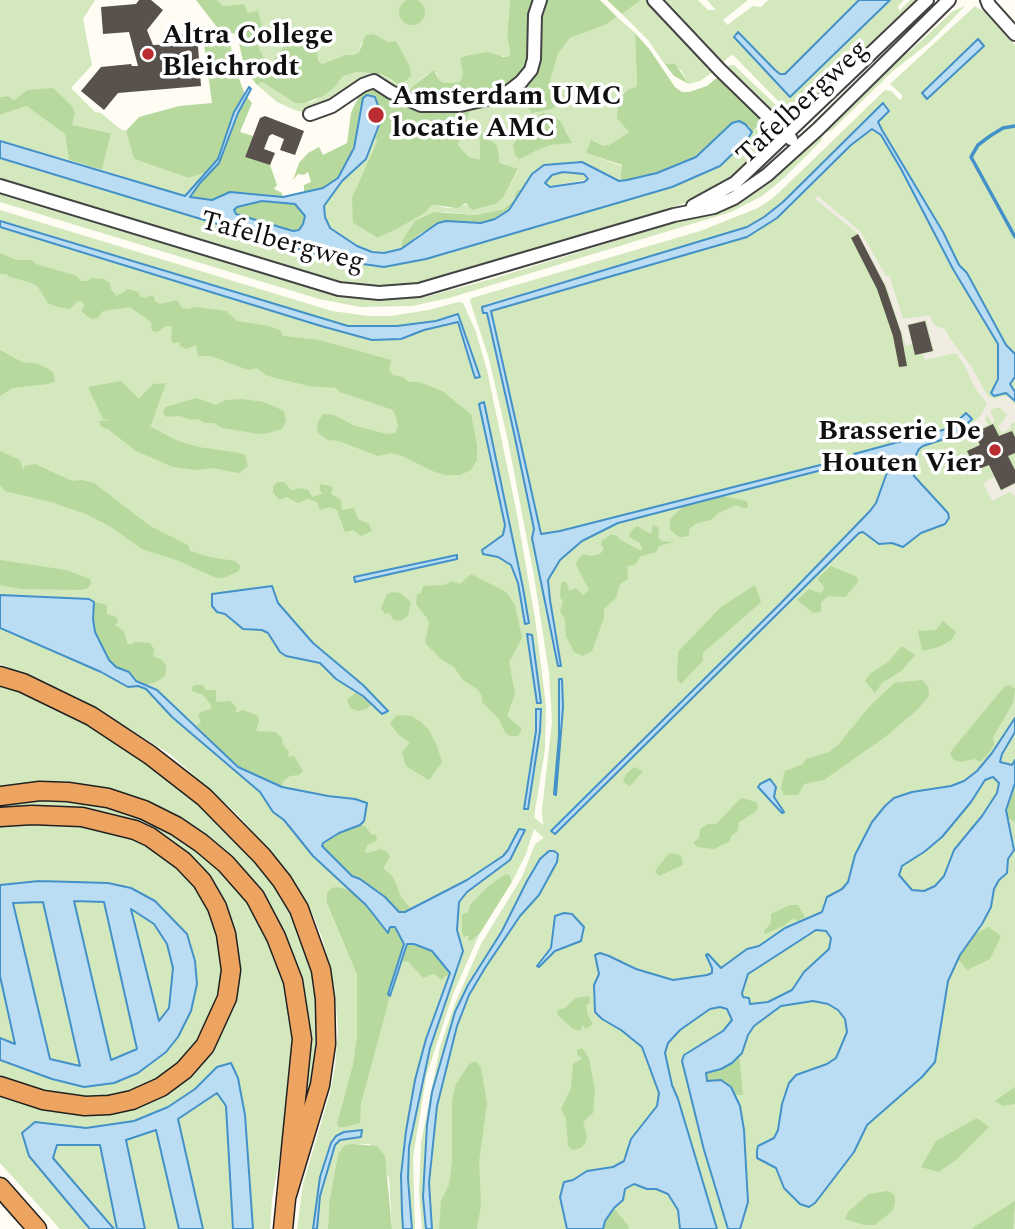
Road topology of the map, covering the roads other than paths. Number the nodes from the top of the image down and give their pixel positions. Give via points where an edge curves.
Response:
1 (540, 0) edge
2 (654, 0) edge
3 (927, 0) edge
4 (949, 0) edge
5 (973, 0) edge
6 (988, 3) edge
7 (1015, 34) edge
8 (310, 114) dead end
9 (787, 136) junction
10 (797, 145) junction
11 (0, 186) edge
12 (674, 215) junction
13 (0, 676) edge
14 (0, 796) edge
15 (0, 817) edge
16 (0, 1086) edge
17 (0, 1187) edge
18 (286, 1198) junction
19 (37, 1229) edge
20 (283, 1229) edge

1 - 8 street via 531,69 508,92 471,103 421,104 373,80
2 - 9 street
3 - 9 street, Tafelbergweg
4 - 10 street, Tafelbergweg
5 - 6 street
6 - 7 street
9 - 10 street
9 - 12 street, Tafelbergweg via 735,183
10 - 12 street, Tafelbergweg via 767,175 734,198
11 - 12 street, Tafelbergweg via 326,285 368,293 435,286
13 - 18 highway via 91,716 204,797 262,856 299,909 321,970 326,1044 320,1085
14 - 18 highway via 68,792 144,810 201,843 255,897 293,981 302,1039
15 - 16 highway via 60,815 102,820 158,843 202,881 226,934 230,970 227,998 205,1046 161,1087 132,1100 85,1106 43,1100
17 - 19 highway
18 - 20 highway

